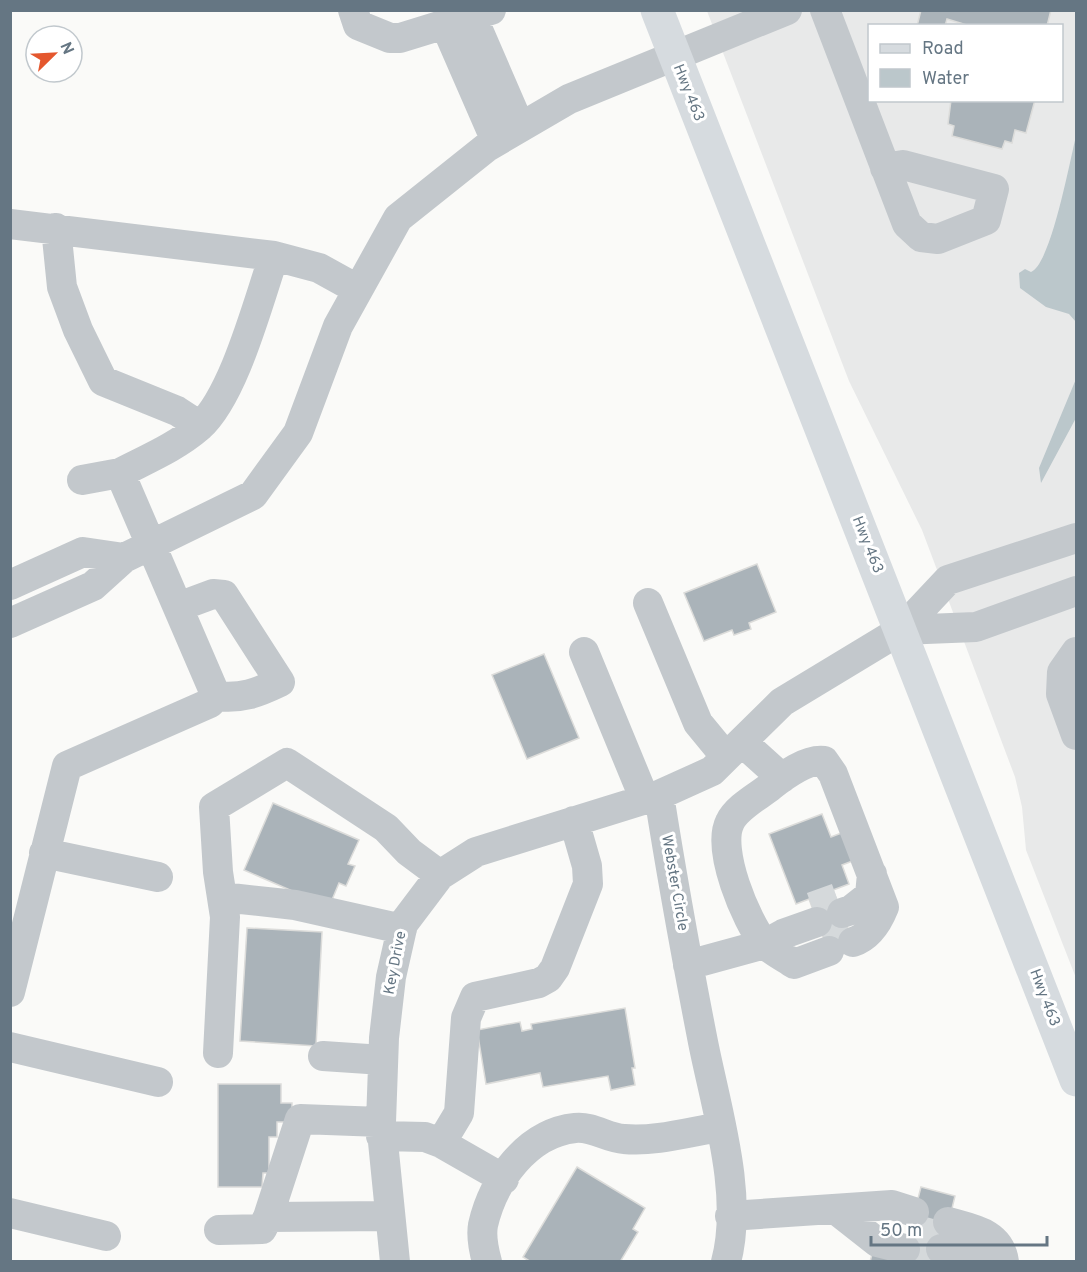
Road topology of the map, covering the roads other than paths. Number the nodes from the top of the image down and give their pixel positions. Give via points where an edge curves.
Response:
1 (353, 10) edge
2 (657, 10) edge
3 (787, 10) edge
4 (825, 10) edge
5 (469, 17) edge
6 (674, 57) junction
7 (508, 134) junction
8 (885, 168) dead end
9 (10, 224) edge
10 (56, 228) junction
11 (274, 256) junction
12 (357, 289) junction
13 (200, 426) junction
14 (120, 473) junction
15 (82, 480) dead end
16 (1077, 538) edge
17 (150, 545) junction
18 (124, 558) junction
19 (10, 585) edge
20 (1077, 591) edge
21 (648, 603) dead end
22 (178, 607) junction
23 (10, 623) edge
24 (901, 630) junction
25 (584, 652) dead end
26 (1077, 652) edge
27 (216, 696) junction
28 (1077, 735) edge
29 (734, 750) junction
30 (782, 778) junction
31 (652, 798) junction
32 (574, 821) junction
33 (44, 853) junction
34 (440, 875) junction
35 (158, 877) dead end
36 (222, 897) junction
37 (833, 925) junction
38 (402, 929) junction
39 (765, 944) junction
40 (688, 965) junction
41 (11, 984) edge
42 (10, 1047) edge
43 (218, 1053) dead end
44 (323, 1056) dead end
45 (383, 1060) junction
46 (1077, 1080) edge
47 (158, 1082) dead end
48 (720, 1127) junction
49 (381, 1129) junction
50 (441, 1143) junction
51 (504, 1179) junction
52 (10, 1214) edge
53 (390, 1216) junction
54 (730, 1216) junction
55 (268, 1217) junction
56 (219, 1230) dead end
57 (909, 1232) tunnel mouth
58 (106, 1236) dead end
59 (944, 1246) edge
60 (395, 1262) edge
61 (487, 1262) edge
62 (726, 1262) edge
63 (982, 1262) edge
64 (996, 1262) edge
65 (1004, 1262) edge

1 - 5 street via 358,25 390,38
2 - 6 main road, Hwy 463
3 - 6 street
4 - 8 street
5 - 7 street
6 - 7 street via 569,99
6 - 24 main road, Hwy 463
7 - 12 street via 398,218
9 - 10 street
10 - 11 street
10 - 13 street via 62,287 103,381 177,411
11 - 12 street via 319,268
11 - 13 street via 220,401
12 - 17 street via 338,326 298,433 253,495
13 - 14 street via 171,447
14 - 15 street
14 - 17 street
16 - 24 street via 948,580
17 - 18 street
17 - 22 street
18 - 19 street via 83,552
18 - 23 street via 93,586
20 - 24 street via 976,627
21 - 29 street via 698,723
22 - 27 street
22 - 27 street via 213,594 224,595 280,682 253,696
24 - 29 street via 782,702
24 - 46 main road, Hwy 463
25 - 31 street, Webster Circle
26 - 28 street via 1062,672 1061,694
27 - 33 street via 210,703 67,766
29 - 30 street
29 - 31 street via 712,771
30 - 37 street via 815,760 824,761 833,774 872,874 876,904 857,926
30 - 39 street via 736,813 727,834 733,879 749,919
31 - 32 street, Key Drive
31 - 40 street, Webster Circle
32 - 34 street, Key Drive via 476,852
32 - 50 street via 588,884 555,968 539,983 475,998 466,1018 459,1113
33 - 35 street
33 - 41 street
34 - 36 street via 409,852 386,828 287,762 214,807
34 - 38 street, Key Drive
36 - 38 street via 295,905
36 - 43 street via 225,917
37 - 39 street via 777,919
37 - 39 street via 794,964
38 - 45 street, Key Drive via 391,977
39 - 40 street
40 - 48 street, Webster Circle
42 - 47 street
44 - 45 street
45 - 49 street, Key Drive
48 - 51 street via 622,1139 577,1128 551,1133 512,1164
48 - 54 street, Webster Circle via 730,1183
49 - 50 street
49 - 53 street, Key Drive
49 - 55 street via 300,1119
50 - 51 street
51 - 61 street via 483,1227
52 - 58 street
53 - 55 street
53 - 60 street, Key Drive
54 - 57 street via 835,1209 877,1242
54 - 62 street, Webster Circle
55 - 56 street via 262,1229
59 - 63 street
59 - 64 street via 987,1250
59 - 65 street via 986,1233 997,1242

